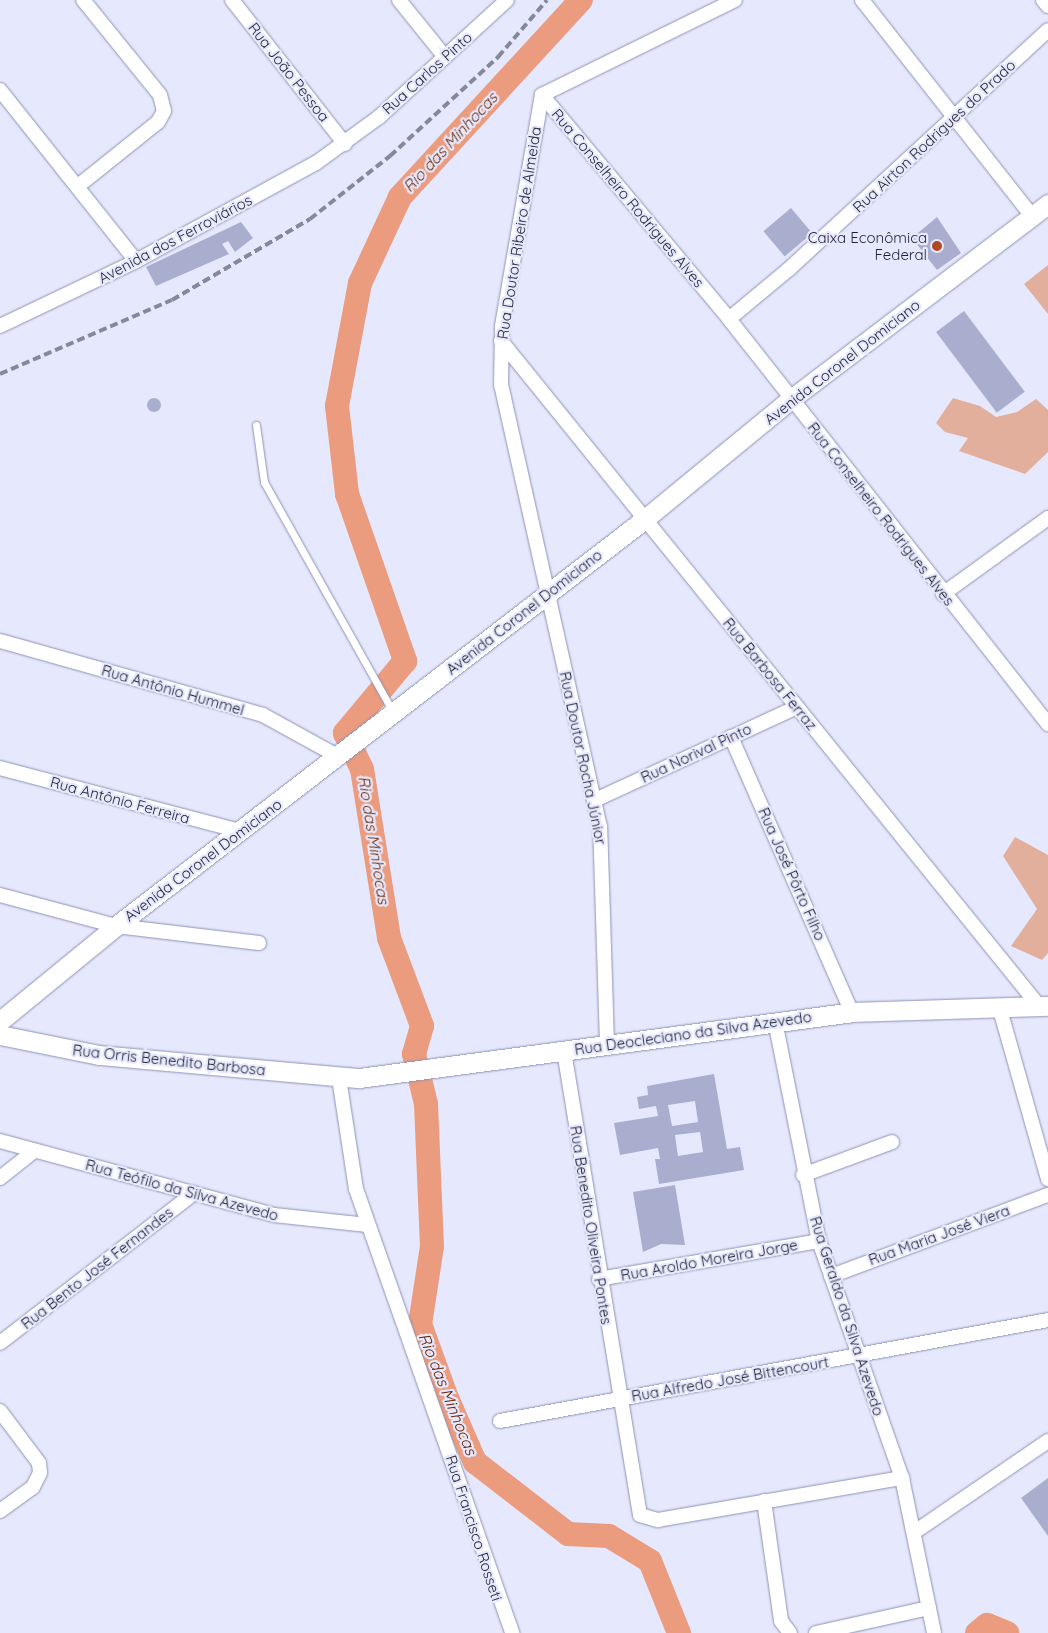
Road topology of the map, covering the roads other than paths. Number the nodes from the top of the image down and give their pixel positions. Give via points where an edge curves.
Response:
1 (83, 0) edge
2 (232, 0) edge
3 (399, 0) edge
4 (507, 0) edge
5 (735, 0) edge
6 (862, 0) edge
7 (1043, 0) edge
8 (1048, 6) edge
9 (1048, 30) edge
10 (446, 57) junction
11 (0, 90) edge
12 (541, 102) junction
13 (955, 117) junction
14 (345, 144) junction
15 (78, 186) junction
16 (1048, 204) edge
17 (1032, 216) junction
18 (136, 261) junction
19 (729, 319) junction
20 (0, 326) edge
21 (500, 341) junction
22 (791, 399) junction
23 (256, 425) dead end
24 (646, 518) junction
25 (1048, 518) edge
26 (546, 593) junction
27 (943, 594) junction
28 (0, 641) edge
29 (797, 707) junction
30 (394, 714) junction
31 (1048, 724) edge
32 (731, 737) junction
33 (343, 754) junction
34 (0, 768) edge
35 (594, 800) junction
36 (240, 832) junction
37 (0, 895) edge
38 (116, 926) junction
39 (259, 943) dead end
40 (999, 1006) junction
41 (1044, 1006) edge
42 (852, 1012) junction
43 (775, 1020) junction
44 (0, 1021) edge
45 (0, 1035) edge
46 (607, 1044) junction
47 (564, 1052) junction
48 (339, 1078) junction
49 (0, 1141) edge
50 (892, 1142) dead end
51 (34, 1151) junction
52 (803, 1175) junction
53 (0, 1178) edge
54 (1048, 1179) edge
55 (194, 1193) junction
56 (1048, 1195) edge
57 (367, 1225) junction
58 (819, 1240) junction
59 (830, 1276) junction
60 (599, 1279) junction
61 (1048, 1320) edge
62 (0, 1343) edge
63 (858, 1358) junction
64 (618, 1398) junction
65 (0, 1411) edge
66 (500, 1421) dead end
67 (1048, 1440) edge
68 (902, 1478) junction
69 (764, 1501) junction
70 (0, 1511) edge
71 (916, 1531) junction
72 (929, 1608) junction
73 (512, 1633) edge
74 (790, 1633) edge
75 (816, 1633) edge
76 (934, 1633) edge

1 - 15 street via 160,95 164,111 158,122
2 - 14 street, Rua João Pessoa
3 - 10 street
4 - 10 street, Rua Carlos Pinto
5 - 12 street
6 - 13 street
7 - 8 street
9 - 13 street, Rua Airton Rodrigues do Prado
10 - 14 street, Rua Carlos Pinto
11 - 15 street
12 - 19 street, Rua Conselheiro Rodrigues Alves
12 - 21 street, Rua Doutor Ribeiro de Almeida
13 - 17 street
13 - 19 street, Rua Airton Rodrigues do Prado
14 - 18 street, Avenida dos Ferroviários
15 - 18 street
16 - 17 street, Avenida Coronel Domiciano
17 - 22 street, Avenida Coronel Domiciano
18 - 20 street, Avenida dos Ferroviários
19 - 22 street, Rua Conselheiro Rodrigues Alves
21 - 24 street, Rua Barbosa Ferraz
21 - 26 street, Rua Doutor Ribeiro de Almeida via 501,385
22 - 24 street, Avenida Coronel Domiciano
22 - 27 street, Rua Conselheiro Rodrigues Alves
23 - 30 lane via 264,482
24 - 26 street, Avenida Coronel Domiciano
24 - 29 street, Rua Barbosa Ferraz
25 - 27 street
26 - 30 street, Avenida Coronel Domiciano
26 - 35 street, Rua Doutor Rocha Júnior
27 - 31 street, Rua Conselheiro Rodrigues Alves
28 - 33 street, Rua Antônio Hummel via 263,715
29 - 32 street, Rua Norival Pinto
29 - 41 street, Rua Barbosa Ferraz
30 - 33 street, Avenida Coronel Domiciano
32 - 35 street, Rua Norival Pinto
32 - 42 street, Rua José Pôrto Filho
33 - 36 street, Avenida Coronel Domiciano
34 - 36 street, Rua Antônio Ferreira
35 - 46 street, Rua Doutor Rocha Júnior via 604,854
36 - 38 street, Avenida Coronel Domiciano
37 - 38 street
38 - 39 street
38 - 44 street, Avenida Coronel Domiciano
40 - 41 street, Rua Deocleciano da Silva Azevedo
40 - 42 street, Rua Deocleciano da Silva Azevedo
40 - 54 street
42 - 43 street, Rua Deocleciano da Silva Azevedo
43 - 46 street, Rua Deocleciano da Silva Azevedo
43 - 52 street, Rua Geraldo da Silva Azevedo
45 - 48 street, Rua Orris Benedito Barbosa via 99,1055
46 - 47 street, Rua Deocleciano da Silva Azevedo
47 - 48 street, Rua Deocleciano da Silva Azevedo via 400,1074
47 - 60 street, Rua Benedito Oliveira Pontes
48 - 57 street, Rua Francisco Rosseti via 349,1158
49 - 51 street, Rua Teófilo da Silva Azevedo
50 - 52 street
51 - 53 street
51 - 55 street, Rua Teófilo da Silva Azevedo
52 - 58 street, Rua Geraldo da Silva Azevedo
55 - 57 street, Rua Teófilo da Silva Azevedo via 299,1220
55 - 62 street, Rua Bento José Fernandes
56 - 59 street, Rua Maria José Viera
57 - 73 street, Rua Francisco Rosseti via 429,1389
58 - 59 street, Rua Geraldo da Silva Azevedo
58 - 60 street, Rua Aroldo Moreira Jorge
59 - 63 street, Rua Geraldo da Silva Azevedo
60 - 64 street, Rua Benedito Oliveira Pontes
61 - 63 street, Rua Alfredo José Bittencourt
63 - 64 street, Rua Alfredo José Bittencourt
63 - 68 street, Rua Geraldo da Silva Azevedo
64 - 66 street, Rua Alfredo José Bittencourt
64 - 69 street, Rua Benedito Oliveira Pontes via 638,1510 653,1521
65 - 70 street via 38,1464 37,1482
67 - 71 street
68 - 69 street
68 - 71 street, Rua Geraldo da Silva Azevedo
69 - 74 street via 781,1621
71 - 72 street, Rua Geraldo da Silva Azevedo
72 - 75 street
72 - 76 street, Rua Geraldo da Silva Azevedo

